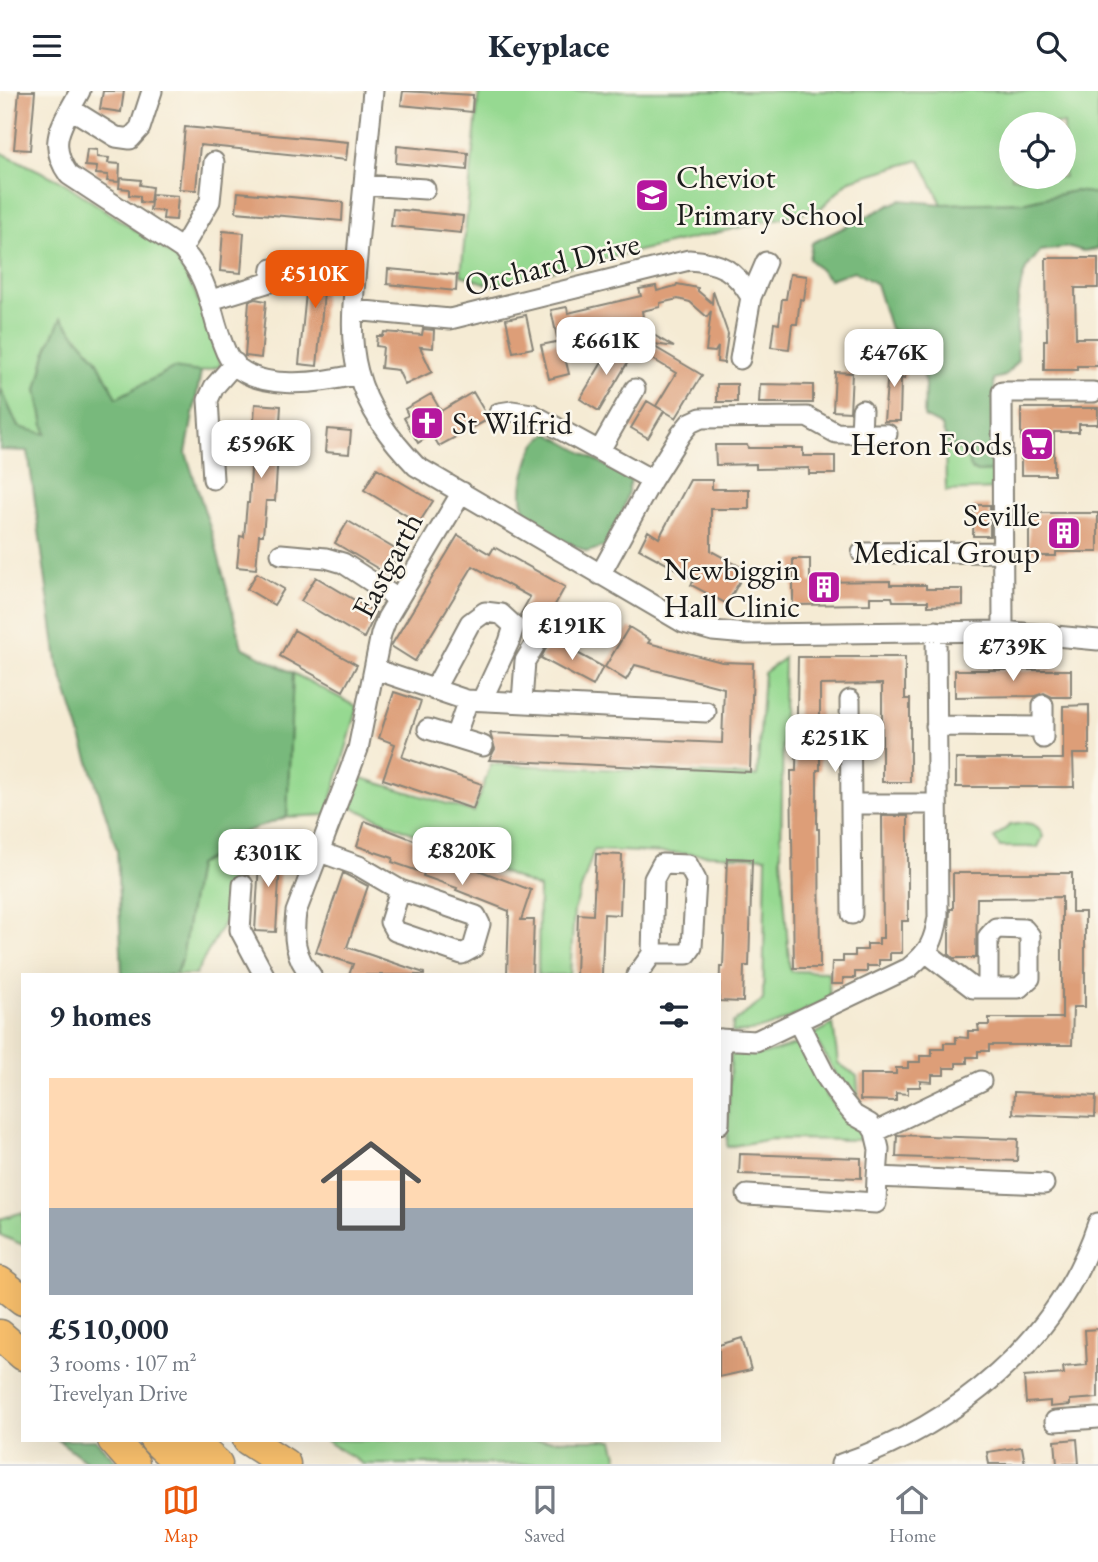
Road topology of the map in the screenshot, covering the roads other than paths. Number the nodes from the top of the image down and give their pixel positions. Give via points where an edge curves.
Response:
1 (80, 91) edge
2 (152, 91) edge
3 (373, 91) edge
4 (71, 109) junction
5 (214, 162) dead end
6 (364, 185) junction
7 (425, 189) dead end
8 (182, 249) junction
9 (766, 263) dead end
10 (272, 269) dead end
11 (751, 297) junction
12 (211, 300) junction
13 (353, 310) junction
14 (740, 359) dead end
15 (235, 363) junction
16 (358, 374) junction
17 (635, 389) dead end
18 (1093, 392) dead end
19 (862, 410) dead end
20 (499, 413) dead end
21 (861, 433) junction
22 (887, 434) dead end
23 (600, 450) junction
24 (213, 479) dead end
25 (652, 480) junction
26 (462, 492) junction
27 (1003, 552) junction
28 (862, 553) dead end
29 (281, 554) dead end
30 (600, 575) junction
31 (398, 599) junction
32 (936, 631) junction
33 (1003, 631) junction
34 (1098, 640) edge
35 (536, 643) dead end
36 (374, 670) junction
37 (434, 690) junction
38 (475, 700) junction
39 (850, 700) dead end
40 (522, 702) junction
41 (1043, 705) dead end
42 (706, 712) dead end
43 (936, 726) junction
44 (428, 729) dead end
45 (455, 737) junction
46 (483, 746) dead end
47 (851, 804) junction
48 (937, 804) junction
49 (320, 852) junction
50 (243, 885) dead end
51 (400, 890) dead end
52 (852, 913) dead end
53 (927, 953) junction
54 (652, 954) junction
55 (263, 973) edge
56 (309, 973) edge
57 (638, 973) edge
58 (988, 988) dead end
59 (798, 1022) junction
60 (721, 1039) edge
61 (981, 1081) dead end
62 (875, 1132) junction
63 (877, 1177) junction
64 (1044, 1184) dead end
65 (747, 1195) dead end
66 (1097, 1230) edge
67 (0, 1268) edge
68 (0, 1282) edge
69 (21, 1283) edge
70 (21, 1298) edge
71 (0, 1313) edge
72 (21, 1329) edge
73 (0, 1335) edge
74 (21, 1353) edge
75 (1098, 1417) edge
76 (1055, 1421) dead end
77 (115, 1442) edge
78 (157, 1442) edge
79 (192, 1442) edge
80 (251, 1442) edge
81 (849, 1463) edge
82 (134, 1464) edge
83 (180, 1464) edge
84 (216, 1464) edge
85 (285, 1464) edge

1 - 4 street
2 - 4 street via 141,128 130,139 116,138
3 - 6 street
4 - 8 street via 56,146 69,175
5 - 8 street via 210,201
6 - 7 street
6 - 13 street
8 - 12 street via 195,264
9 - 11 street
10 - 12 street via 270,282
11 - 13 street, Orchard Drive via 730,270 689,260 450,319
11 - 14 street
12 - 15 street via 226,354
13 - 16 street
15 - 16 street via 248,376 294,384
15 - 24 street via 208,401
16 - 26 street via 392,441 416,466
17 - 23 street
18 - 27 street via 1002,392
19 - 21 street
20 - 23 street via 532,414
21 - 22 street
21 - 25 street via 836,433 807,417 701,418 685,428
23 - 25 street
25 - 30 street
26 - 30 street
26 - 31 street, Eastgarth
27 - 28 street
27 - 33 street
29 - 31 street via 343,563
30 - 32 street via 684,622 713,631
31 - 36 street, Eastgarth via 387,618
32 - 33 street
32 - 43 street
33 - 34 street
35 - 40 street via 525,661
36 - 37 street, Eastgarth
36 - 49 street, Eastgarth via 358,749
37 - 38 street, Eastgarth
37 - 38 street via 470,623 485,611 501,614 514,626
38 - 40 street, Eastgarth
38 - 45 street
39 - 47 street
40 - 42 street, Eastgarth
41 - 43 street via 1043,733
43 - 48 street
44 - 45 street
45 - 46 street
47 - 48 street
47 - 52 street
48 - 53 street via 938,918
49 - 51 street via 359,866
49 - 56 street, Eastgarth via 296,912 293,937
50 - 55 street via 240,930
53 - 58 street via 973,988
53 - 59 street via 909,968
54 - 54 street via 687,954 692,947 696,880 688,865 662,864 654,879
54 - 57 street
59 - 60 street via 756,1041
59 - 62 street via 841,1099
61 - 62 street
62 - 63 street
63 - 64 street
63 - 65 street via 876,1203
66 - 81 street via 1048,1318 990,1381 935,1422
67 - 69 highway
68 - 70 highway
71 - 72 highway
73 - 74 highway
75 - 76 street
77 - 82 highway
78 - 83 highway
79 - 84 highway
80 - 85 highway

